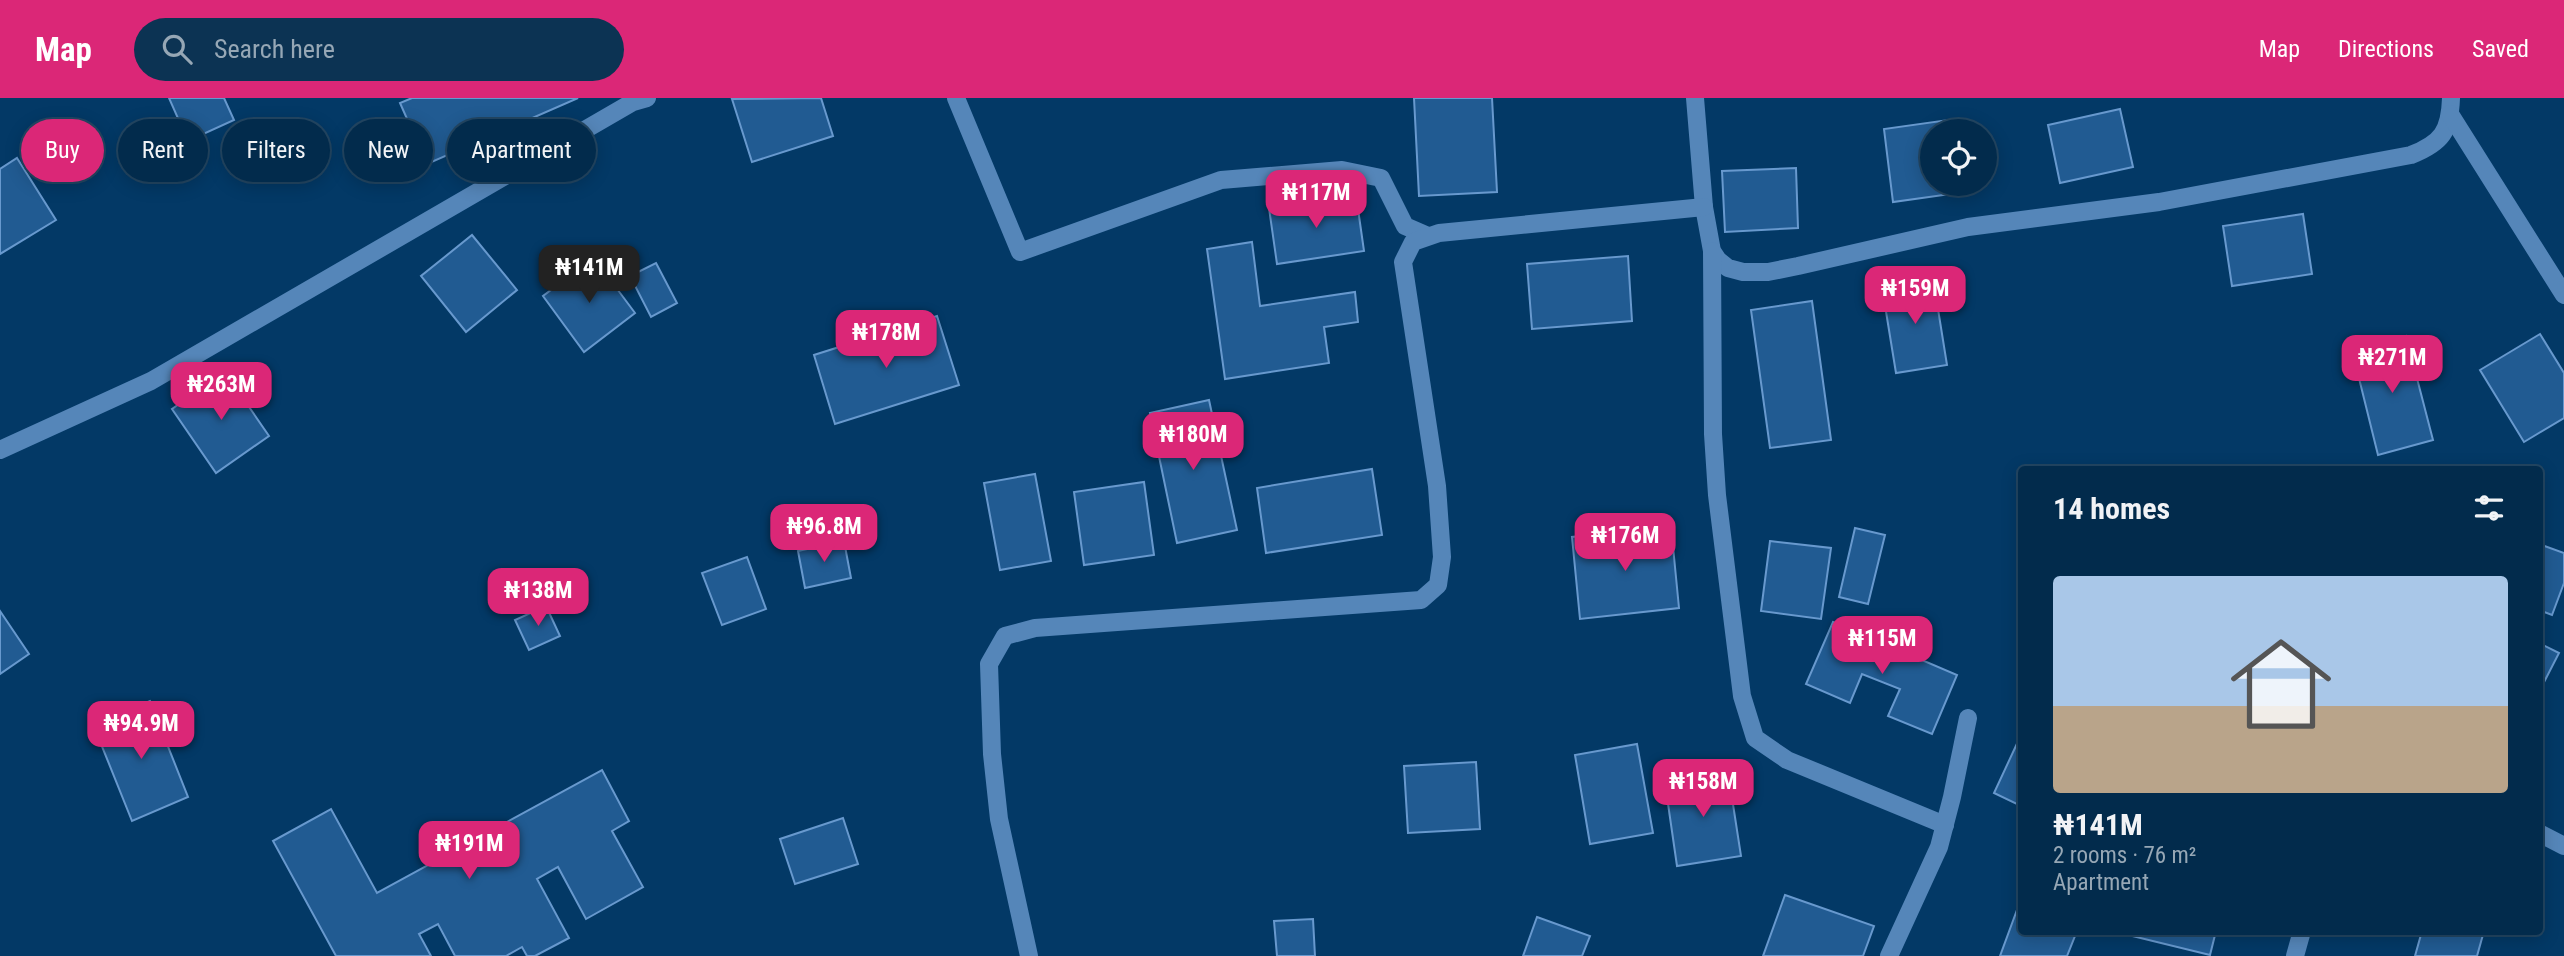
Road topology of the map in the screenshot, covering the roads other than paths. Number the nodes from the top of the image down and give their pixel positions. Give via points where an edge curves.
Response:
1 (956, 98) edge
2 (1695, 98) edge
3 (637, 99) edge
4 (2450, 106) edge
5 (1704, 206) junction
6 (1428, 236) junction
7 (1712, 251) junction
8 (2564, 295) edge
9 (0, 450) edge
10 (1968, 718) dead end
11 (1945, 825) junction
12 (2543, 835) edge
13 (2564, 846) edge
14 (2301, 935) edge
15 (1029, 956) edge
16 (1889, 956) edge
17 (2295, 956) edge

1 - 6 street via 1020,252 1221,180 1342,170 1381,178 1405,226
2 - 5 street
3 - 9 street via 151,381
4 - 7 street via 2445,132 2411,155 2159,202 1968,227 1768,272 1728,268
4 - 8 street
5 - 6 street
5 - 7 street
6 - 15 street via 1413,242 1403,262 1437,486 1442,557 1438,585 1421,600 1035,628 1005,636 989,664 992,754 999,819
7 - 11 street via 1717,495 1742,696 1755,738 1787,760
10 - 11 street
11 - 16 street
12 - 13 street
14 - 17 street

